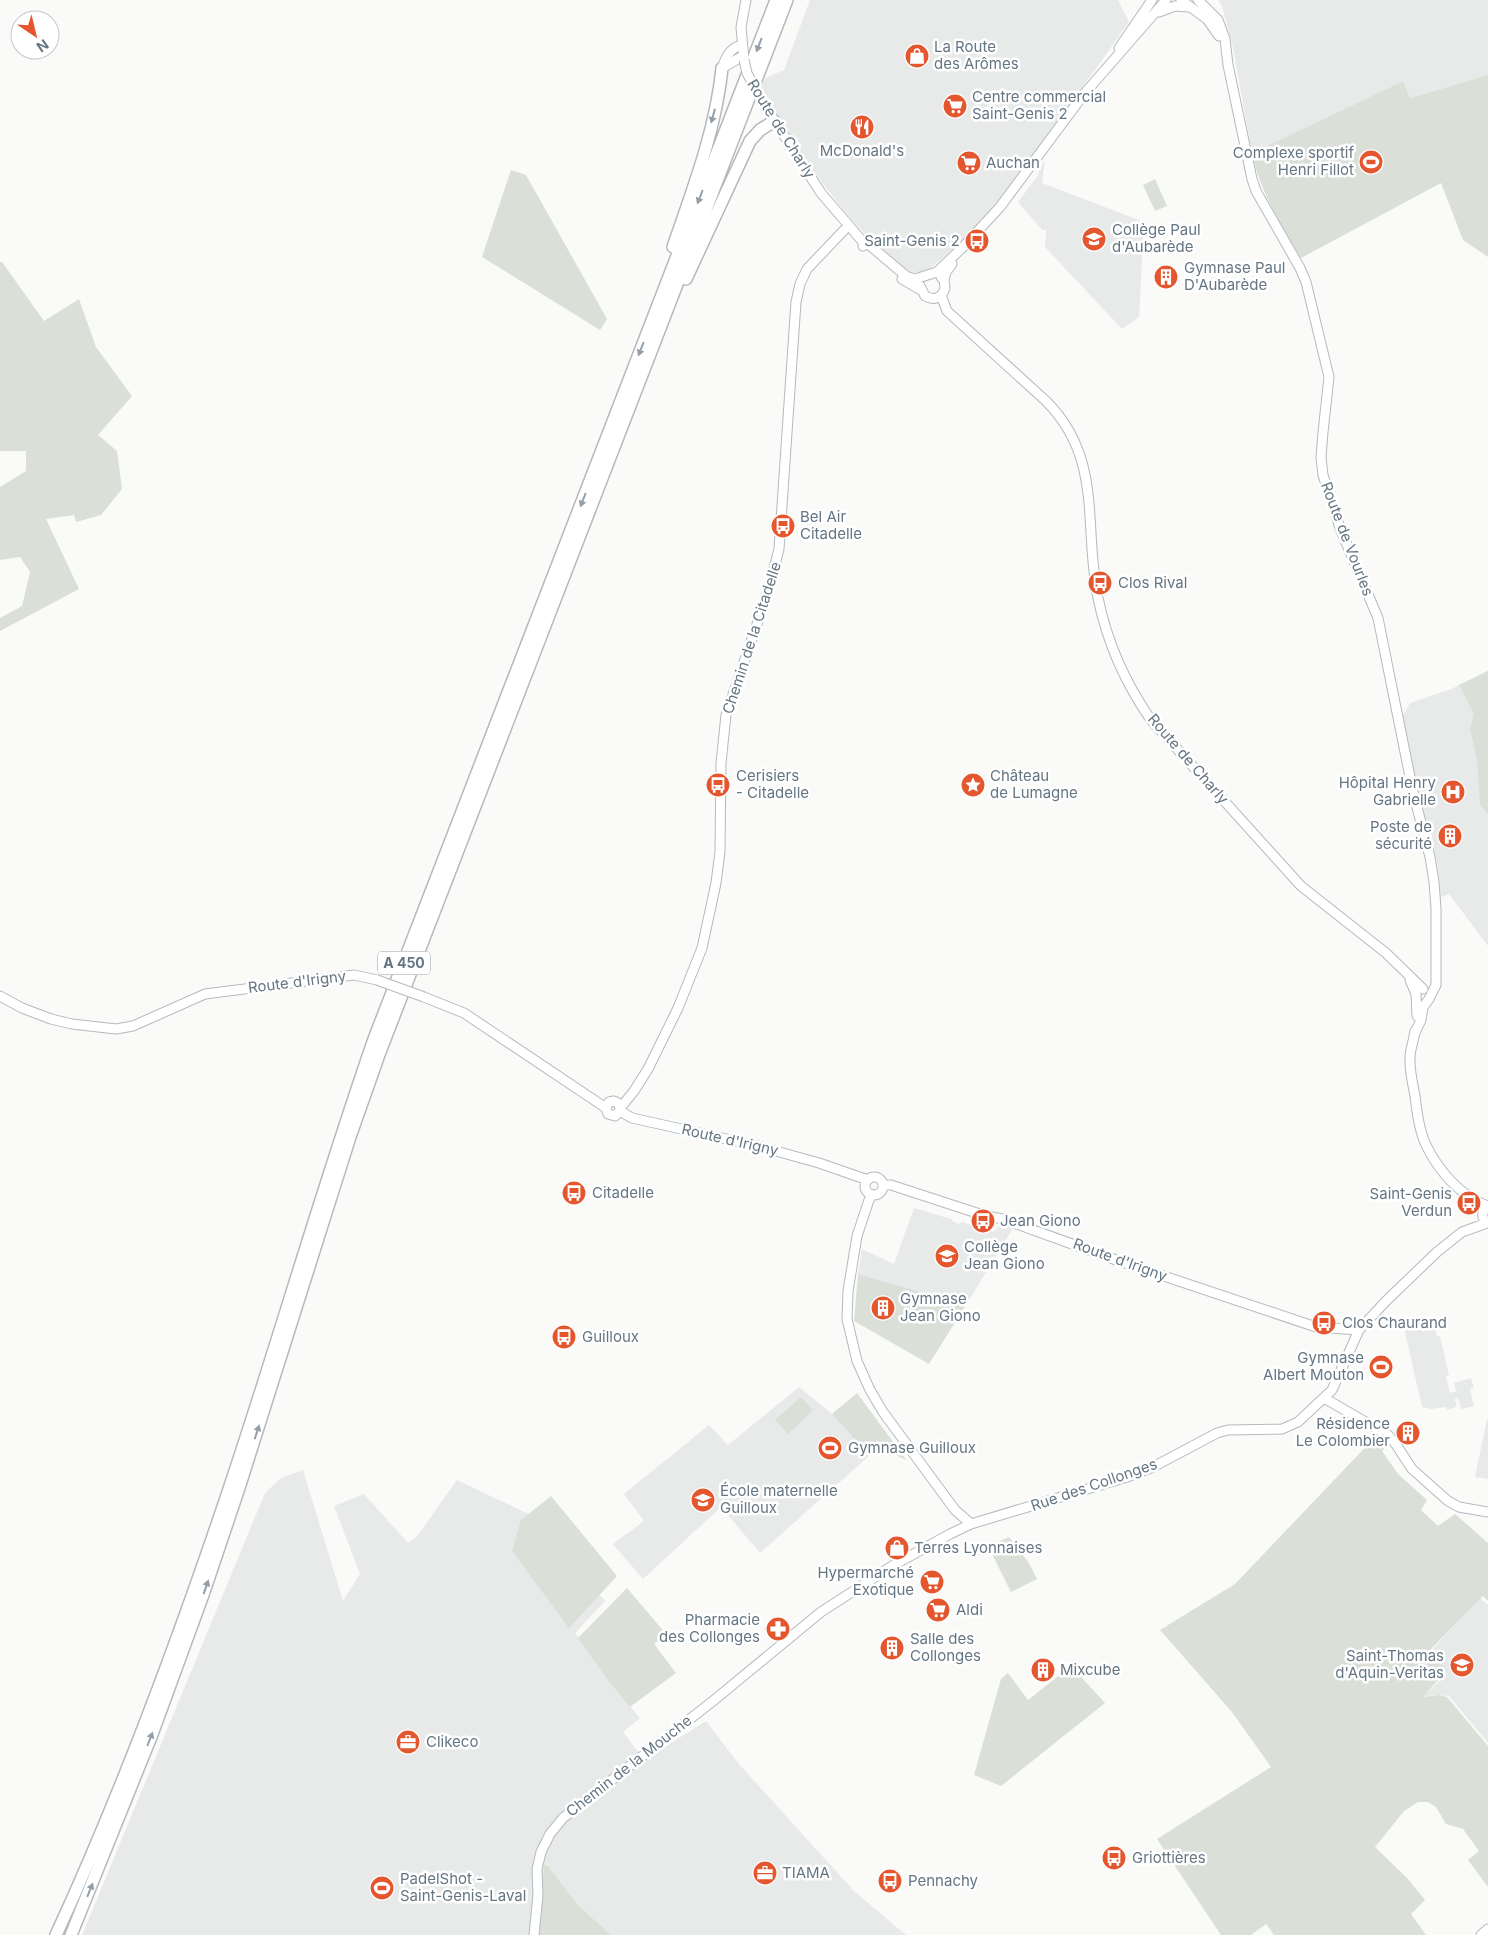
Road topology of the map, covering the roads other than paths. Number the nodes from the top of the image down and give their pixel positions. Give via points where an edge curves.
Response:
1 (746, 0) edge
2 (776, 0) edge
3 (787, 0) edge
4 (1148, 0) edge
5 (1152, 0) edge
6 (1160, 0) edge
7 (1166, 0) edge
8 (1181, 0) edge
9 (1197, 2) edge
10 (1145, 10) junction
11 (1151, 18) junction
12 (741, 45) junction
13 (743, 58) junction
14 (722, 68) junction
15 (1105, 69) junction
16 (774, 122) junction
17 (1036, 159) junction
18 (848, 226) junction
19 (863, 242) junction
20 (929, 275) junction
21 (944, 280) junction
22 (921, 290) junction
23 (937, 297) junction
24 (668, 307) junction
25 (653, 318) junction
26 (1423, 995) junction
27 (0, 996) edge
28 (620, 1109) junction
29 (868, 1180) junction
30 (883, 1184) junction
31 (871, 1194) junction
32 (1486, 1215) edge
33 (1359, 1330) junction
34 (1324, 1398) junction
35 (1488, 1512) edge
36 (967, 1526) junction
37 (722, 1692) joint
38 (1488, 1930) edge
39 (56, 1935) edge
40 (71, 1935) edge
41 (534, 1935) edge
42 (1481, 1935) edge

1 - 12 street, Route de Charly
2 -> 25 highway, A 450
3 - 24 highway, A 450
4 - 10 street
5 - 10 street
6 - 11 street
7 - 11 street
8 - 9 street, Route de Vourles
9 - 11 street via 1170,7
9 - 26 street, Route de Vourles via 1214,26 1227,55 1256,191 1306,282 1325,355 1329,388 1323,432 1323,475 1340,528 1378,618 1433,874 1436,976
10 - 15 street
11 - 15 street
12 - 13 street, Route de Charly
12 - 14 street via 729,52
13 - 14 street
13 - 16 street, Route de Charly, bridge via 750,80
14 -> 25 highway via 717,102 694,184 650,310
15 - 17 street
16 - 18 street, Route de Charly via 821,193
16 - 24 highway via 750,140 675,302
17 - 20 street via 986,223 945,265
17 - 21 street via 1016,194 950,266
18 - 19 street, Route de Charly
18 - 28 street, Chemin de la Citadelle via 806,269 796,302 779,549 726,715 721,763 720,852 702,948 678,1008 648,1069
19 - 20 street, Route de Charly via 906,276
19 - 22 street, Route de Charly via 863,246 904,280
20 - 21 street
20 - 22 street via 921,283
21 - 23 street via 945,288
22 - 23 street via 925,296
23 - 26 street, Route de Charly via 943,314 978,340 1060,415 1078,446 1088,490 1098,598 1115,654 1142,706 1164,736 1301,886 1386,953
40 -> 24 highway, A 450 via 148,1745 204,1592 383,1043
25 -> 39 highway, A 450 via 374,1039 332,1160 196,1587 119,1792
26 - 32 street, Route de Charly via 1409,1060 1426,1144 1443,1172 1476,1201
27 - 28 street, Route d'Irigny, bridge via 51,1019 116,1029 133,1026 205,994 354,975 377,980 464,1013 606,1108 609,1102 614,1101
28 - 29 street, Route d'Irigny via 632,1118 758,1146
29 - 30 street via 877,1177
29 - 31 street via 866,1188
30 - 31 street via 879,1193
30 - 33 street, Route d'Irigny via 986,1216 1003,1218 1316,1327
31 - 36 street via 857,1236 848,1291 847,1318 859,1368 883,1412
32 - 33 street, Rue des Collonges via 1431,1258
33 - 34 street, Rue des Collonges via 1335,1385
34 - 35 street via 1388,1435 1412,1469 1453,1504
34 - 36 street, Rue des Collonges via 1290,1426 1268,1430 1228,1430 1135,1474
36 - 37 street, Rue des Collonges via 887,1569 836,1602
37 - 41 street, Chemin de la Mouche via 584,1799 556,1826 541,1852 537,1869
38 - 42 street

